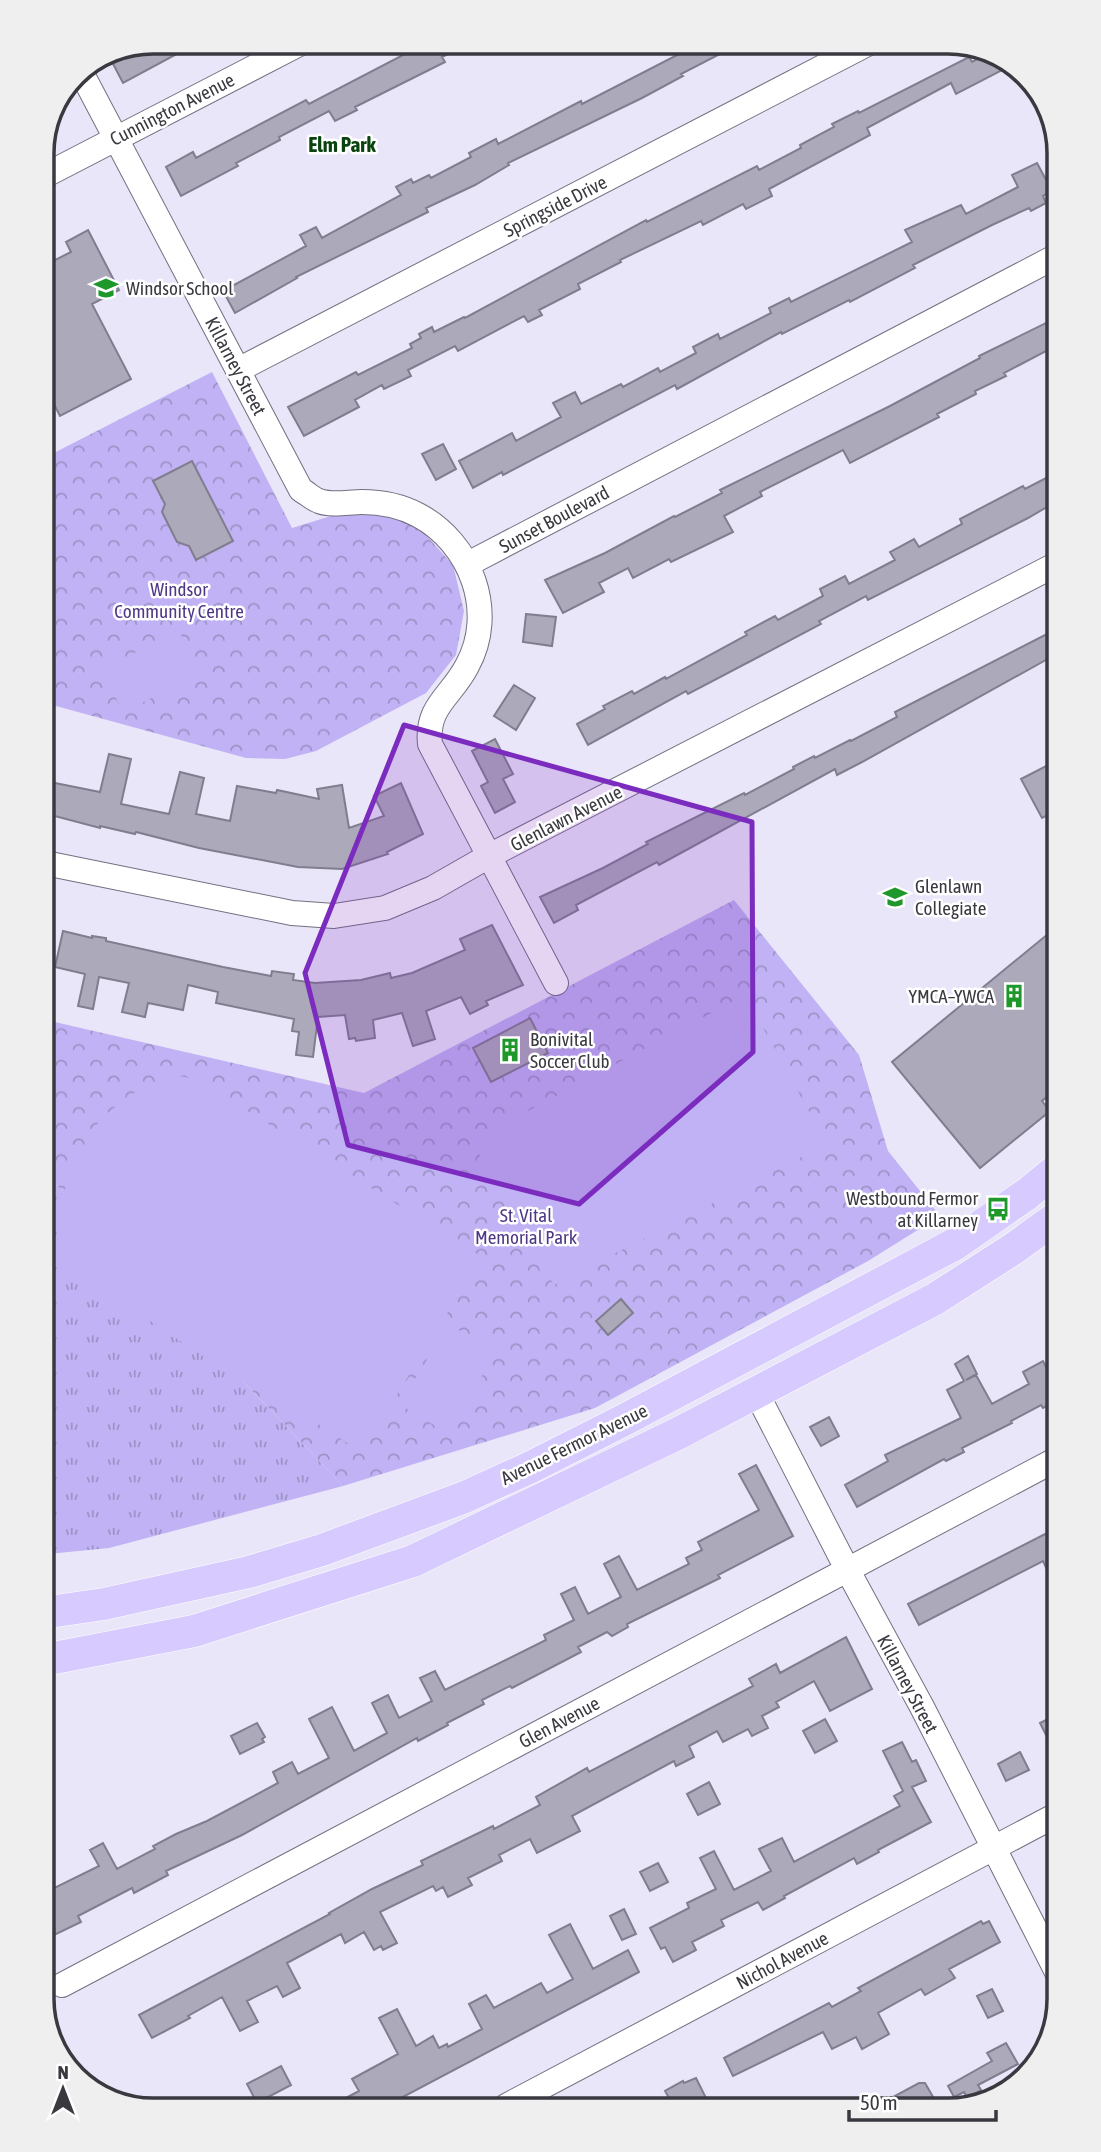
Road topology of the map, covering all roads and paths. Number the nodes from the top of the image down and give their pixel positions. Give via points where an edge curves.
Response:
1 (280, 54) edge
2 (848, 54) edge
3 (86, 81) edge
4 (116, 139) junction
5 (54, 171) edge
6 (1047, 261) edge
7 (238, 370) junction
8 (468, 564) junction
9 (1047, 569) edge
10 (489, 856) junction
11 (54, 865) edge
12 (556, 983) dead end
13 (1047, 1178) edge
14 (1047, 1224) edge
15 (756, 1392) junction
16 (1047, 1464) edge
17 (847, 1570) junction
18 (249, 1572) junction
19 (54, 1611) edge
20 (240, 1616) junction
21 (54, 1658) edge
22 (1047, 1820) edge
23 (992, 1849) junction
24 (1047, 1953) edge
25 (62, 1985) dead end
26 (521, 2098) edge

1 - 4 street, Cunnington Avenue
2 - 7 street, Springside Drive
3 - 4 street, Killarney Street
4 - 5 street, Cunnington Avenue
4 - 7 street, Killarney Street
6 - 8 street, Sunset Boulevard
7 - 8 street, Killarney Street via 301,490 320,501 384,504 419,515 450,540
8 - 10 street via 479,607 475,648 428,727 430,744
9 - 10 street, Glenlawn Avenue
10 - 11 street, Glenlawn Avenue via 433,888 385,908 334,916 292,913
10 - 12 street
13 - 18 main road, Avenue Fermor Avenue via 955,1244 531,1467 396,1525
14 - 15 main road, Avenue Fermor Avenue via 935,1300
15 - 17 street, Killarney Street
15 - 20 main road, Avenue Fermor Avenue via 413,1561
16 - 17 street, Glen Avenue
17 - 23 street, Killarney Street
17 - 25 street, Glen Avenue
18 - 19 main road, Avenue Fermor Avenue
18 - 20 main road via 234,1580 227,1595
20 - 21 main road, Avenue Fermor Avenue via 194,1631
22 - 23 street, Nichol Avenue
23 - 24 street, Killarney Street
23 - 26 street, Nichol Avenue

